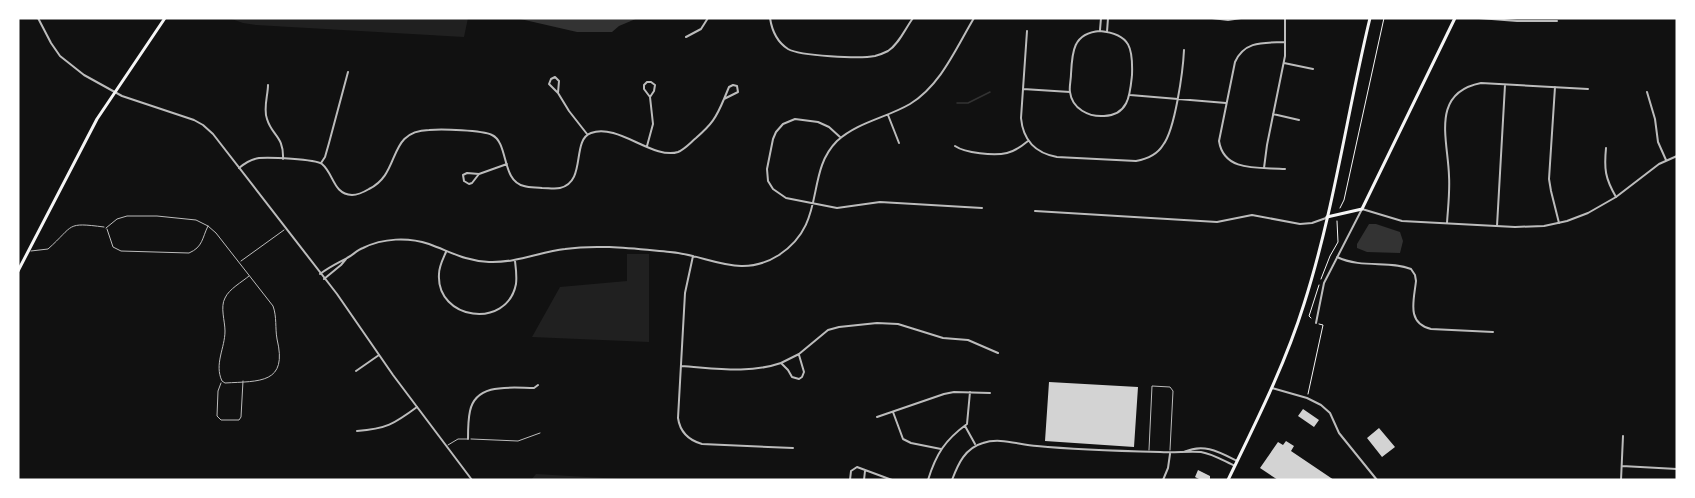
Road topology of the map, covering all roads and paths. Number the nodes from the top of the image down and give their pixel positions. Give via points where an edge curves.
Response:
1 (38, 18) edge
2 (165, 18) edge
3 (708, 18) edge
4 (770, 18) edge
5 (912, 18) edge
6 (974, 18) edge
7 (1101, 18) edge
8 (1108, 18) edge
9 (1212, 18) edge
10 (1241, 18) edge
11 (1285, 18) edge
12 (1370, 18) edge
13 (1384, 18) edge
14 (1455, 18) edge
15 (1479, 18) edge
16 (1557, 21) dead end
17 (1027, 31) dead end
18 (1100, 31) junction
19 (1107, 32) junction
20 (686, 37) dead end
21 (1286, 42) junction
22 (1184, 50) dead end
23 (1284, 63) junction
24 (1313, 69) dead end
25 (348, 72) dead end
26 (1505, 84) junction
27 (268, 85) dead end
28 (1556, 87) junction
29 (1023, 89) junction
30 (1588, 89) dead end
31 (114, 92) junction
32 (1070, 92) junction
33 (1647, 92) dead end
34 (558, 93) junction
35 (1130, 95) junction
36 (651, 97) junction
37 (724, 99) junction
38 (1177, 99) junction
39 (1226, 103) junction
40 (1273, 114) junction
41 (888, 115) junction
42 (1299, 120) dead end
43 (587, 134) junction
44 (841, 138) junction
45 (1028, 141) junction
46 (898, 143) dead end
47 (647, 146) junction
48 (955, 146) dead end
49 (1606, 148) dead end
50 (1677, 156) edge
51 (283, 159) junction
52 (1666, 160) junction
53 (321, 163) junction
54 (507, 164) junction
55 (239, 168) junction
56 (1264, 168) junction
57 (1285, 169) dead end
58 (479, 174) junction
59 (1616, 196) junction
60 (813, 204) junction
61 (982, 208) dead end
62 (1362, 208) junction
63 (1035, 211) dead end
64 (1338, 215) junction
65 (1327, 217) junction
66 (1447, 223) junction
67 (1559, 223) junction
68 (208, 226) junction
69 (1497, 226) junction
70 (106, 228) junction
71 (286, 228) junction
72 (28, 250) junction
73 (446, 252) junction
74 (693, 256) junction
75 (1337, 257) junction
76 (346, 259) junction
77 (515, 260) junction
78 (239, 262) junction
79 (18, 271) edge
80 (320, 274) junction
81 (249, 276) junction
82 (324, 279) junction
83 (1316, 323) junction
84 (1493, 332) dead end
85 (998, 353) dead end
86 (799, 354) junction
87 (379, 355) junction
88 (781, 363) junction
89 (681, 366) junction
90 (356, 371) dead end
91 (222, 381) junction
92 (243, 381) junction
93 (538, 385) dead end
94 (1272, 388) junction
95 (970, 392) junction
96 (990, 393) dead end
97 (1307, 398) junction
98 (417, 406) junction
99 (893, 412) junction
100 (877, 417) dead end
101 (965, 426) junction
102 (357, 431) dead end
103 (540, 433) dead end
104 (1623, 436) dead end
105 (468, 439) junction
106 (976, 445) junction
107 (446, 446) junction
108 (793, 448) dead end
109 (941, 449) junction
110 (1149, 452) junction
111 (1170, 453) junction
112 (1181, 453) junction
113 (1238, 461) junction
114 (1235, 466) junction
115 (1622, 466) junction
116 (1677, 469) edge
117 (865, 470) junction
118 (472, 480) edge
119 (850, 480) edge
120 (864, 480) edge
121 (892, 480) edge
122 (928, 480) edge
123 (952, 480) edge
124 (1163, 480) edge
125 (1228, 480) edge
126 (1377, 480) edge
127 (1621, 480) edge

1 - 31 street via 63,59
2 - 31 main road
3 - 20 street via 699,31
4 - 5 street via 778,40 795,52 868,57 893,47
6 - 41 street via 929,89
7 - 18 street
8 - 19 street
9 - 10 street
11 - 21 street
12 - 65 main road
13 - 64 path
14 - 62 main road
15 - 16 street
17 - 29 street
18 - 19 street
18 - 32 street via 1086,35 1075,46
19 - 35 street via 1123,38 1131,51
21 - 23 street
21 - 39 street via 1256,44 1242,51 1235,62
22 - 38 street
23 - 24 street
23 - 40 street
25 - 53 street
26 - 28 street
26 - 66 street via 1469,86 1450,101 1445,125
26 - 69 street
27 - 51 street via 266,116 282,145
28 - 30 street
28 - 67 street via 1549,179
29 - 32 street
29 - 45 street via 1021,121
31 - 55 street via 203,124
31 - 72 main road
32 - 35 street via 1077,107 1095,116 1116,113
33 - 52 street
34 - 34 street via 549,84 552,78 559,81
34 - 43 street
35 - 38 street
36 - 36 street via 644,89 648,82 655,85
36 - 47 street via 653,124
37 - 37 street via 729,87 737,86 735,94
37 - 47 street via 714,121 678,152 665,153
38 - 39 street
38 - 45 street via 1167,140 1158,152 1142,160 1057,157 1041,152
39 - 56 street via 1219,135 1223,153 1236,164
40 - 42 street
40 - 56 street
41 - 44 street
41 - 46 street
43 - 47 street via 606,131
43 - 54 street via 574,178 563,188 520,185
44 - 60 street via 822,165
44 - 60 street via 826,125 801,119 785,123 775,134 767,169 770,186 786,198
45 - 48 street via 1001,154 966,151
49 - 59 street via 1605,174
50 - 52 street
51 - 53 street
51 - 55 street via 251,160
52 - 59 street
53 - 54 street via 339,190 357,194 384,178 404,139 432,129 492,135 499,142
54 - 58 street
55 - 71 street
56 - 57 street
58 - 58 street via 466,173 464,181 470,184
59 - 67 street via 1588,213
60 - 61 street via 837,208 880,202
60 - 74 street via 798,238 770,260 738,267
62 - 64 main road
62 - 66 street via 1402,221
62 - 75 street
63 - 65 street via 1217,222 1252,215 1300,224
64 - 65 main road
64 - 83 path via 1338,242 1310,313
65 - 94 main road via 1304,306
66 - 69 street
67 - 69 street
68 - 70 lane via 194,220 128,216
68 - 70 lane via 197,250 189,253 121,251 113,247
68 - 78 lane
70 - 72 lane via 72,226 48,249
71 - 78 lane
71 - 80 street
72 - 79 main road
73 - 76 street via 422,242 399,239 364,247
73 - 77 street via 480,261
73 - 77 street via 440,266 441,288 454,306 472,314 492,312 510,298 516,282
74 - 77 street via 581,248
74 - 89 street via 685,293
75 - 83 street via 1324,283
75 - 84 street via 1411,269 1416,281 1415,317 1423,327
76 - 80 street
76 - 82 street
78 - 81 lane
80 - 82 street
81 - 91 lane via 223,302 224,336 219,359
81 - 92 lane via 273,306 280,358 276,372 268,378
82 - 87 street
83 - 97 path via 1323,325
85 - 86 street via 968,340 877,323 834,328
86 - 88 street
86 - 88 street via 804,372 800,378 792,377
87 - 90 street
87 - 98 street
88 - 89 street via 749,369
89 - 108 street via 679,422 689,438 706,444
91 - 92 lane
91 - 92 lane via 217,416 220,420 236,421 241,417
93 - 105 street via 491,389 478,396 470,408
94 - 97 street
94 - 113 main road
95 - 96 street
95 - 99 street via 944,394
95 - 101 street
97 - 126 street via 1326,409 1339,433
98 - 102 street via 389,426
98 - 107 street
99 - 100 street
99 - 109 street via 907,442
101 - 106 street
101 - 109 street
103 - 105 lane via 518,441
104 - 115 street
105 - 107 lane via 458,439
106 - 110 street via 994,441
106 - 123 street via 962,458
107 - 118 street
109 - 122 street
110 - 111 street
110 - 111 lane via 1152,386 1170,387 1173,391
111 - 112 street
111 - 124 street
112 - 113 street via 1209,448
112 - 114 street via 1205,453
113 - 114 main road
114 - 125 main road
115 - 116 street
115 - 127 street
117 - 119 street via 855,468
117 - 120 street
117 - 121 street

